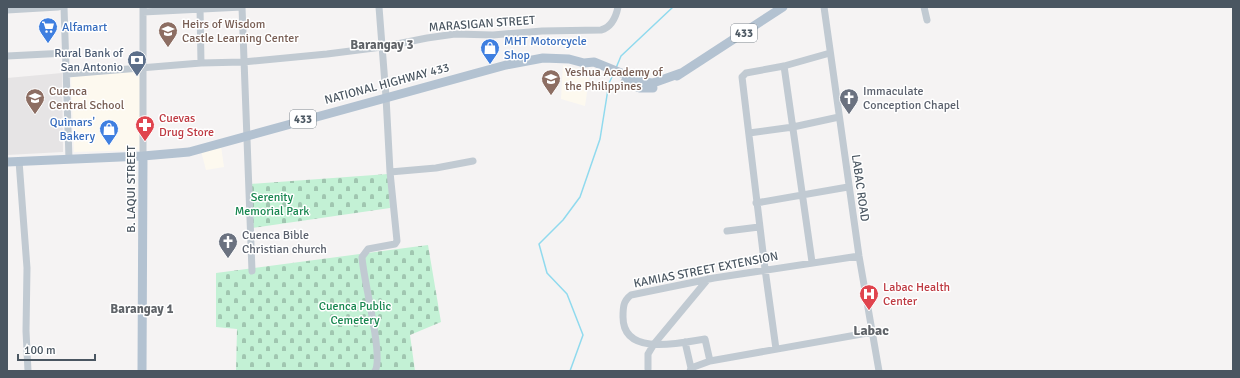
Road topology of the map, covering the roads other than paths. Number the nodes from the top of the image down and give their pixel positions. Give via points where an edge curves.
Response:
1 (58, 7) edge
2 (64, 7) edge
3 (242, 7) edge
4 (379, 7) edge
5 (618, 7) edge
6 (783, 7) edge
7 (824, 7) edge
8 (924, 7) edge
9 (200, 8) edge
10 (7, 10) edge
11 (143, 10) edge
12 (927, 20) dead end
13 (382, 47) junction
14 (67, 53) junction
15 (830, 53) junction
16 (7, 56) edge
17 (243, 62) junction
18 (202, 63) junction
19 (784, 66) junction
20 (144, 68) junction
21 (67, 74) junction
22 (386, 97) junction
23 (839, 117) junction
24 (793, 127) junction
25 (749, 133) junction
26 (246, 137) junction
27 (143, 156) junction
28 (69, 158) junction
29 (19, 161) junction
30 (473, 161) dead end
31 (7, 162) edge
32 (390, 172) junction
33 (848, 187) junction
34 (803, 195) junction
35 (756, 203) junction
36 (759, 227) junction
37 (727, 231) dead end
38 (858, 256) junction
39 (812, 262) junction
40 (765, 269) junction
41 (252, 271) dead end
42 (708, 279) junction
43 (872, 332) junction
44 (685, 342) junction
45 (654, 344) junction
46 (776, 349) junction
47 (710, 361) junction
48 (648, 369) dead end
49 (691, 369) edge
50 (28, 371) edge
51 (142, 371) edge
52 (375, 371) edge
53 (879, 371) edge

1 - 10 street
2 - 14 street
3 - 9 street
3 - 17 street
4 - 13 street
5 - 13 street, MARASIGAN STREET via 608,28 588,31 455,34
6 - 22 main road, NATIONAL HIGHWAY 433 / 433 via 681,73 653,83 633,82 593,65 557,58 525,60
7 - 15 street, LABAC ROAD
8 - 12 street
9 - 11 street
9 - 18 street
11 - 20 street, B. LAQUI STREET
13 - 17 street, MARASIGAN STREET
13 - 22 street
14 - 16 street
14 - 21 street
15 - 19 street
15 - 23 street, LABAC ROAD
17 - 18 street, MARASIGAN STREET
17 - 26 street
18 - 20 street, MARASIGAN STREET
19 - 24 street
19 - 25 street via 742,76
20 - 21 street, MARASIGAN STREET
20 - 27 street, B. LAQUI STREET
21 - 28 street
22 - 26 main road, NATIONAL HIGHWAY 433 / 433
22 - 32 street
23 - 24 street
23 - 33 street, LABAC ROAD
24 - 25 street
24 - 34 street
25 - 35 street
26 - 27 main road, NATIONAL HIGHWAY 433 / 433 via 189,152
26 - 41 street
27 - 28 main road, NATIONAL HIGHWAY 433 / 433
27 - 51 main road, B. LAQUI STREET
28 - 29 main road, NATIONAL HIGHWAY 433 / 433
29 - 31 main road, NATIONAL HIGHWAY 433 / 433
29 - 50 street via 27,268
30 - 32 street
32 - 52 street via 397,241 395,244 368,249 362,257 374,325 377,355
33 - 34 street
33 - 38 street, LABAC ROAD
34 - 35 street
34 - 39 street
35 - 36 street
36 - 37 street
36 - 40 street
38 - 39 street, KAMIAS STREET EXTENSION
38 - 43 street, LABAC ROAD
39 - 40 street, KAMIAS STREET EXTENSION
40 - 42 street, KAMIAS STREET EXTENSION
40 - 46 street
42 - 45 street
42 - 45 street, KAMIAS STREET EXTENSION via 631,295 626,299 623,305 623,320 628,336 634,341
43 - 46 street
43 - 53 street, LABAC ROAD
44 - 45 street, KAMIAS STREET EXTENSION
44 - 47 street, KAMIAS STREET EXTENSION via 705,339
44 - 49 street
45 - 48 street via 648,354
46 - 47 street
47 - 49 street

